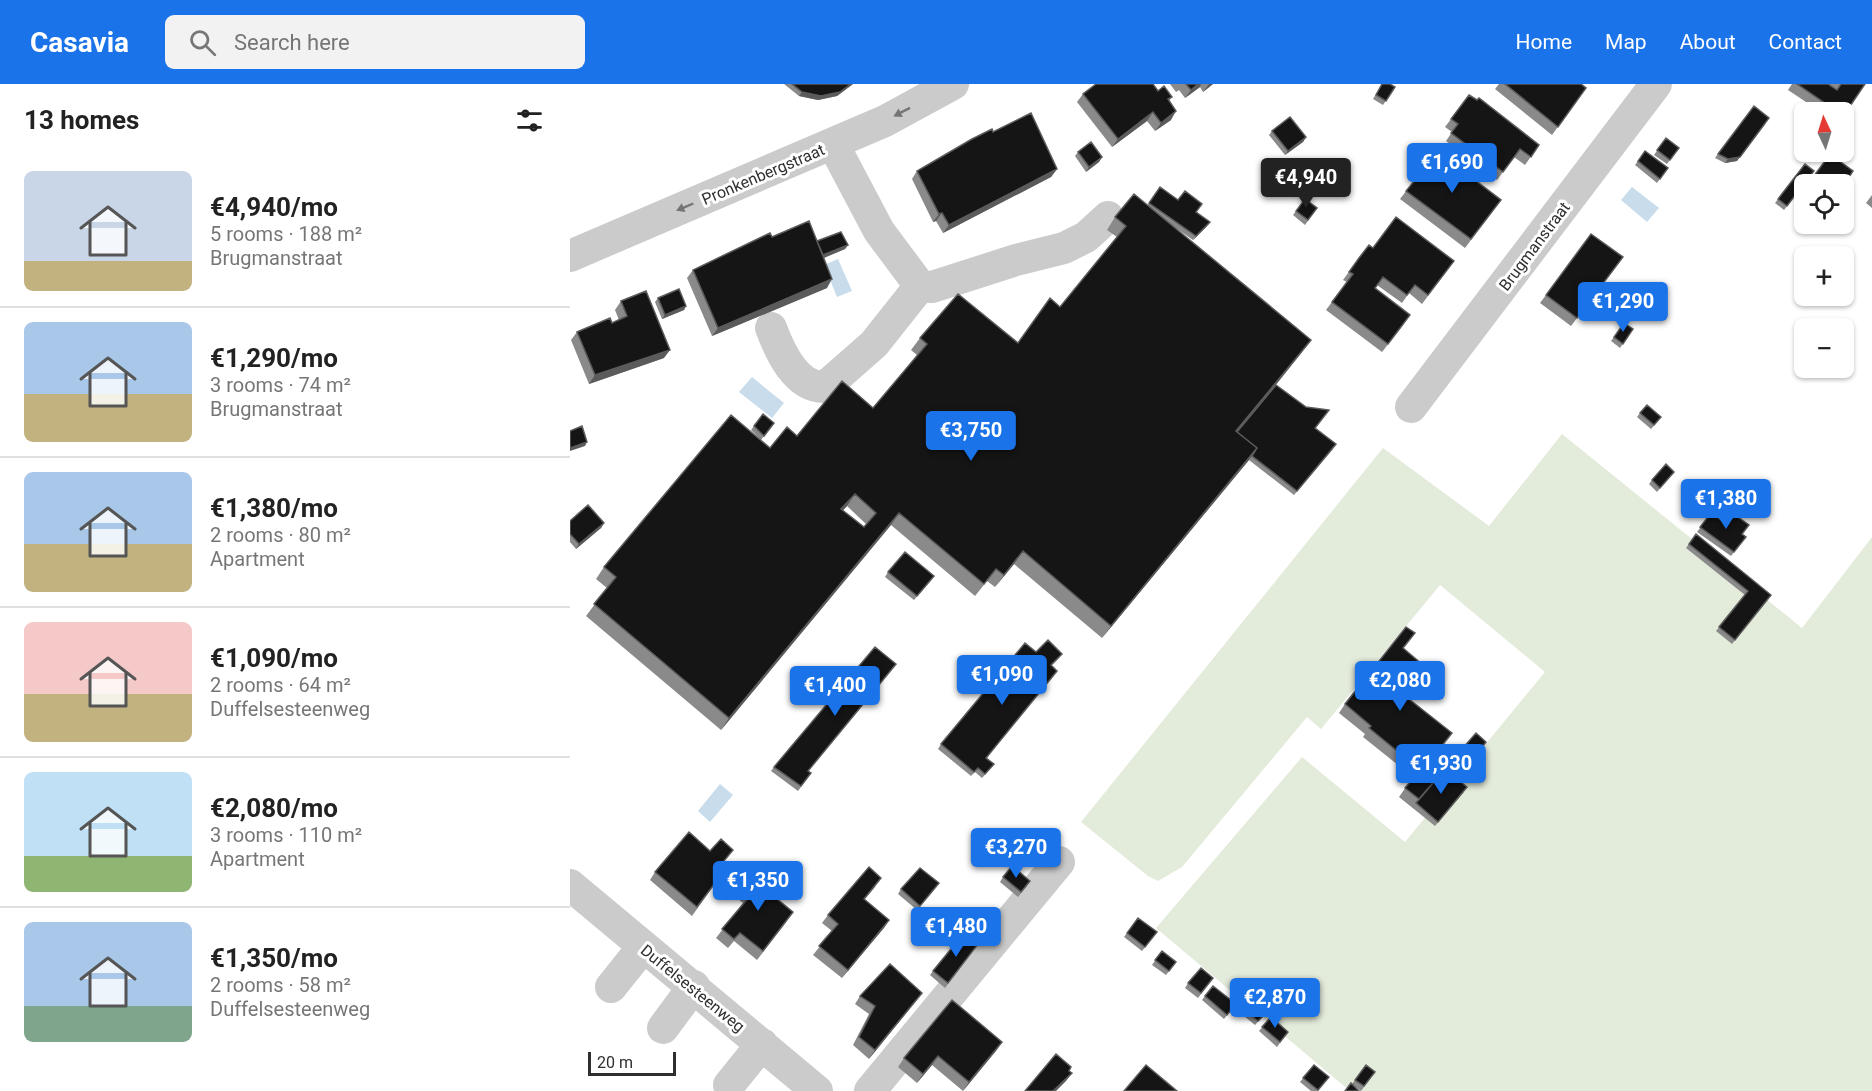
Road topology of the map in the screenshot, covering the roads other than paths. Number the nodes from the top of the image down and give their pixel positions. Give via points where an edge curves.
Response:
1 (953, 84) edge
2 (1656, 84) edge
3 (833, 144) junction
4 (1108, 217) dead end
5 (570, 256) edge
6 (920, 286) junction
7 (771, 328) dead end
8 (1412, 407) dead end
9 (1059, 862) dead end
10 (570, 886) edge
11 (643, 947) junction
12 (694, 986) junction
13 (611, 987) dead end
14 (663, 1028) dead end
15 (762, 1044) junction
16 (729, 1085) dead end
17 (817, 1091) edge
18 (870, 1091) edge

1 -> 3 street, Pronkenbergstraat
2 - 8 street, Brugmanstraat
3 -> 5 street, Pronkenbergstraat
3 - 6 street via 879,231
4 - 6 street via 1086,237 1064,248 932,287
6 - 7 street via 874,344 825,387 802,381 778,347
9 - 18 street
10 - 11 street, Duffelsesteenweg
11 - 12 street, Duffelsesteenweg
11 - 13 street
12 - 14 street
12 - 15 street, Duffelsesteenweg
15 - 16 street
15 - 17 street, Duffelsesteenweg

